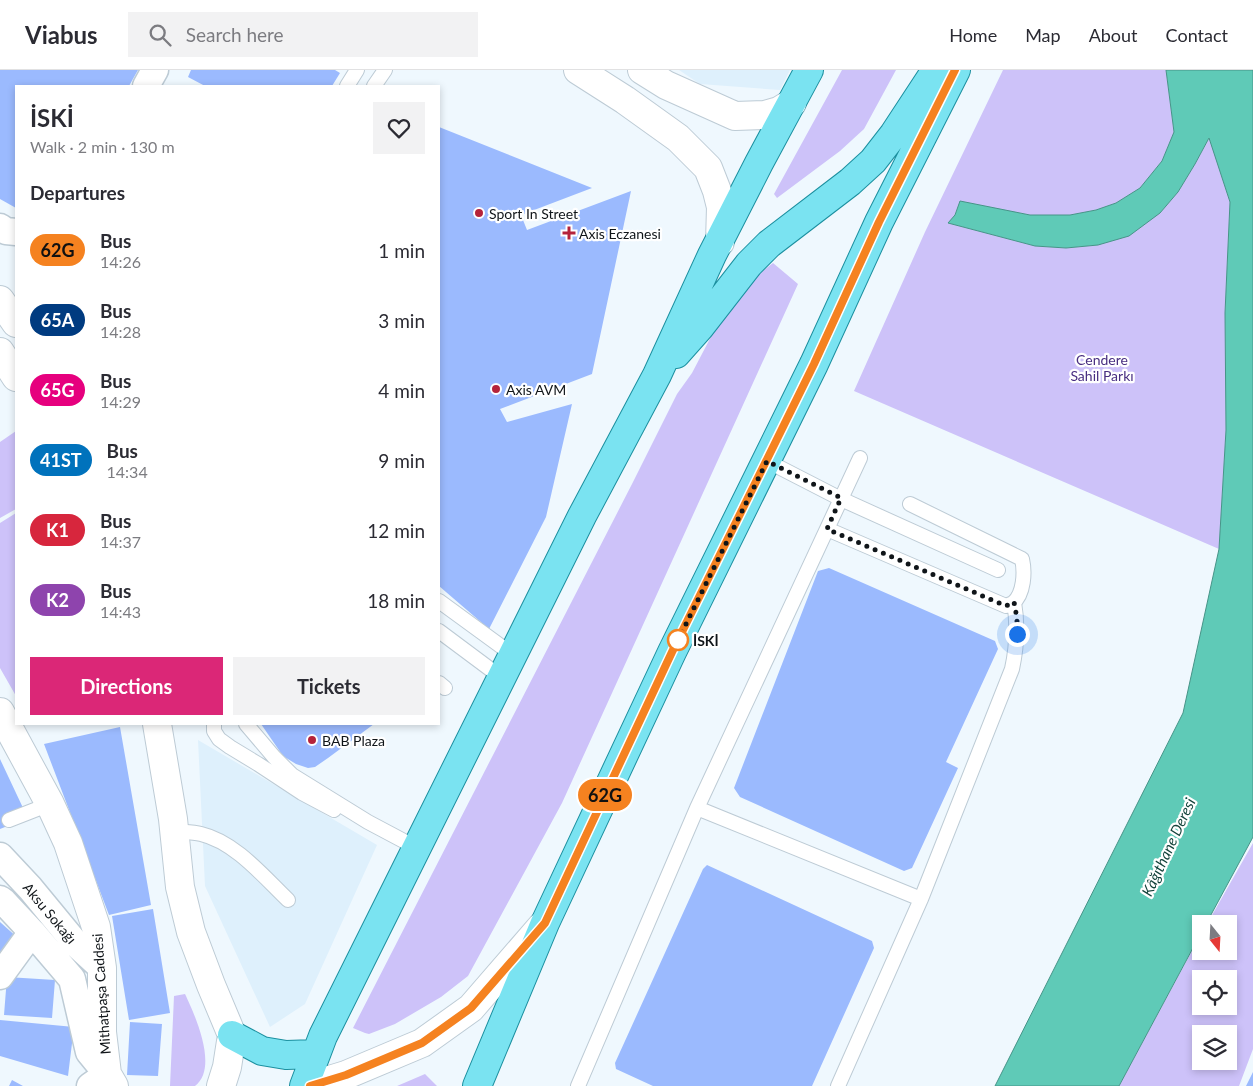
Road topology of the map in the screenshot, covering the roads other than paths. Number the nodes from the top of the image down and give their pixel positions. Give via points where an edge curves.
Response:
1 (155, 70) edge
2 (357, 70) edge
3 (385, 70) edge
4 (578, 70) edge
5 (642, 70) edge
6 (808, 70) edge
7 (936, 70) edge
8 (956, 70) edge
9 (147, 85) edge
10 (348, 85) edge
11 (375, 85) edge
12 (792, 102) junction
13 (0, 227) edge
14 (15, 232) edge
15 (720, 242) junction
16 (0, 300) edge
17 (15, 322) edge
18 (0, 352) edge
19 (15, 375) edge
20 (657, 375) junction
21 (860, 458) dead end
22 (767, 461) junction
23 (841, 498) junction
24 (910, 504) dead end
25 (827, 529) junction
26 (998, 570) dead end
27 (440, 601) edge
28 (1014, 602) junction
29 (440, 632) edge
30 (507, 666) junction
31 (0, 712) edge
32 (157, 725) edge
33 (247, 725) edge
34 (215, 726) edge
35 (50, 804) junction
36 (697, 808) junction
37 (9, 820) dead end
38 (368, 822) junction
39 (174, 831) junction
40 (417, 848) junction
41 (0, 856) edge
42 (921, 899) junction
43 (0, 900) edge
44 (288, 900) dead end
45 (545, 923) junction
46 (32, 932) junction
47 (102, 968) junction
48 (0, 976) edge
49 (232, 1035) junction
50 (316, 1054) junction
51 (104, 1082) edge
52 (221, 1086) edge
53 (304, 1086) edge
54 (310, 1086) edge
55 (477, 1086) edge
56 (578, 1086) edge
57 (838, 1086) edge

1 - 9 street
2 - 10 lane
3 - 11 lane
4 - 15 street via 678,138 708,168 721,207
5 - 12 street via 666,85 735,116 765,115
6 - 12 main road
7 - 20 main road via 873,161 769,244
8 - 22 main road via 879,222
12 - 15 main road
13 - 14 street
15 - 20 main road
16 - 17 street
18 - 19 street
20 - 30 main road
21 - 23 lane
22 - 23 lane
22 - 45 main road via 672,652
23 - 25 lane
23 - 26 lane
24 - 28 lane via 1022,560 1024,578
25 - 28 lane via 1006,606
25 - 36 lane
27 - 30 lane
28 - 42 lane via 1017,634 1012,669
29 - 30 lane
30 - 40 main road
31 - 35 street, Mithatpaşa Caddesi
32 - 39 street
33 - 38 lane via 292,775
34 - 38 lane via 219,739 302,793 336,811
35 - 37 lane
35 - 47 street, Mithatpaşa Caddesi via 68,843 96,927
36 - 42 lane
36 - 56 lane
38 - 40 lane
39 - 44 lane via 202,834 235,850
39 - 49 street via 180,887 192,932
40 - 50 main road
41 - 47 street, Aksu Sokağı via 77,945
42 - 57 lane
43 - 46 street
45 - 54 street via 471,1008 422,1043 346,1075
45 - 55 main road
46 - 48 street
46 - 51 street via 72,979 89,1052
47 - 51 street, Mithatpaşa Caddesi
49 - 50 main road via 262,1051 286,1055
49 - 52 street
50 - 53 main road

